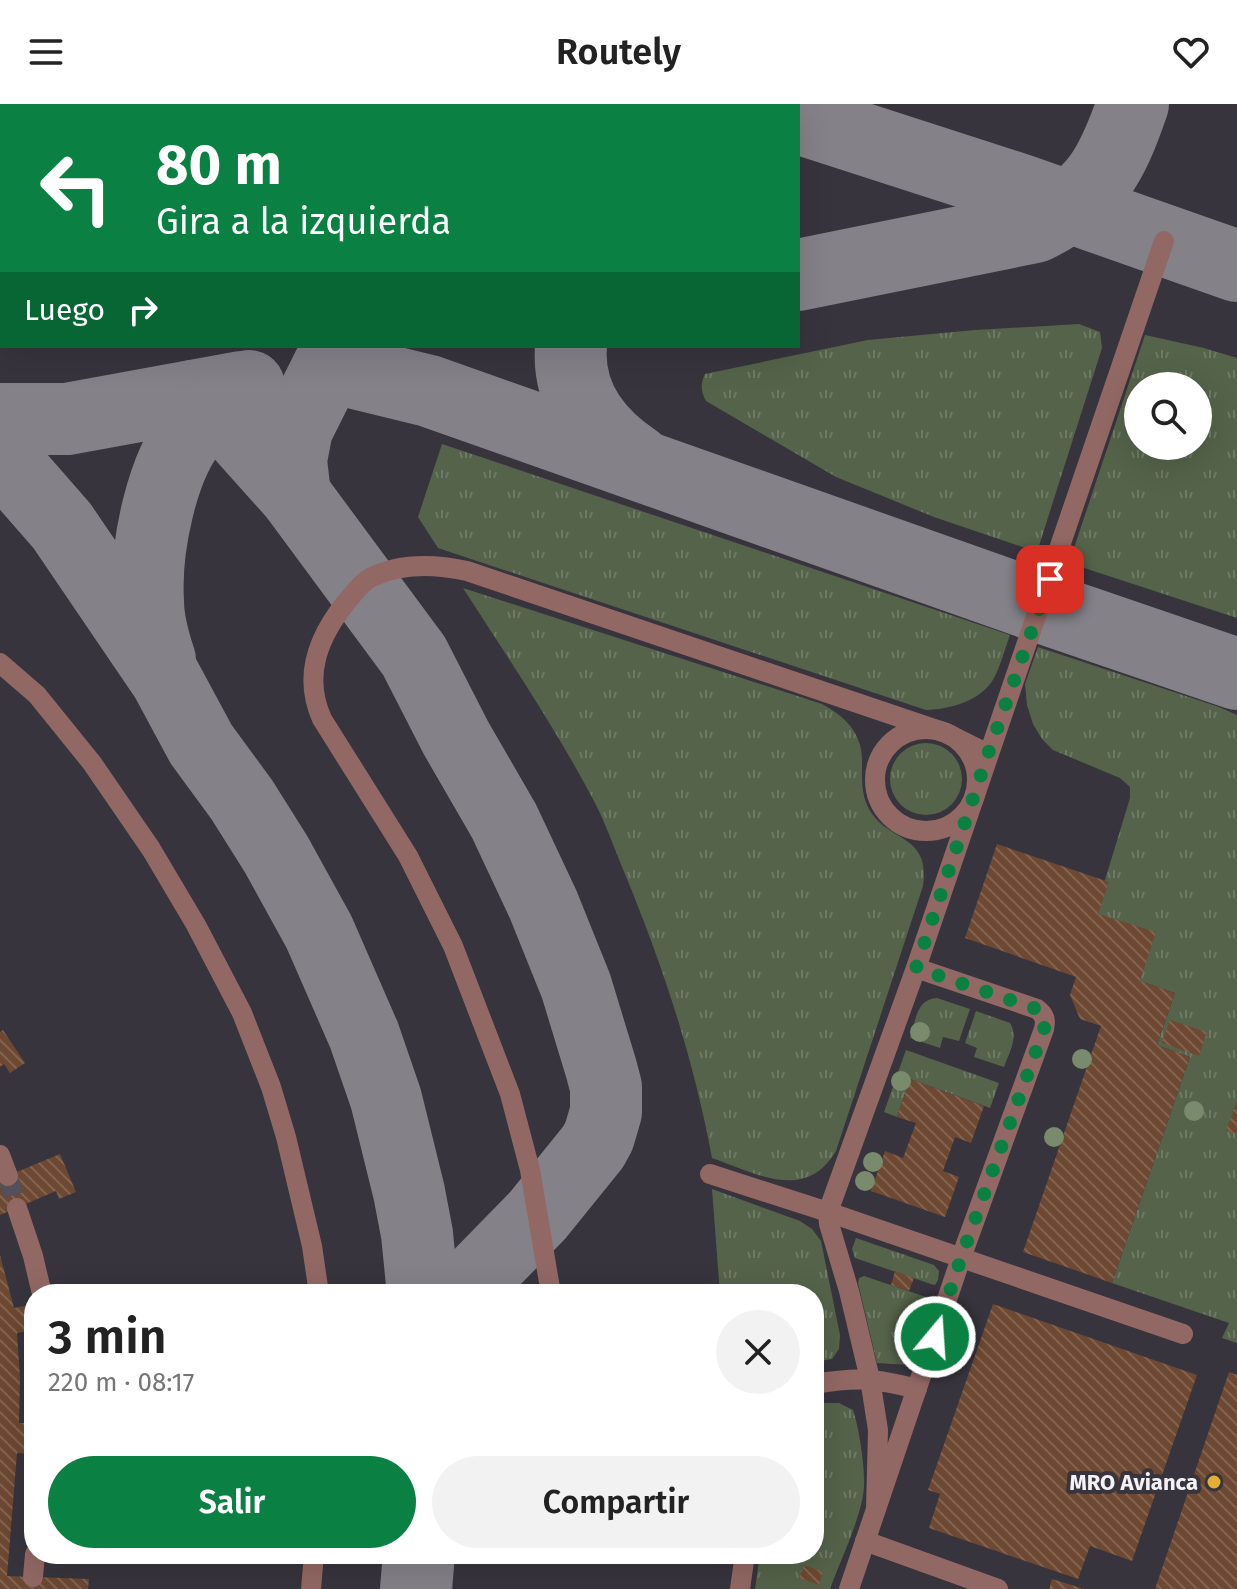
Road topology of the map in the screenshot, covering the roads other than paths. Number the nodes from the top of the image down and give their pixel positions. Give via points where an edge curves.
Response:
1 (1164, 241) dead end
2 (0, 663) edge
3 (946, 733) junction
4 (988, 754) junction
5 (974, 798) junction
6 (916, 968) junction
7 (0, 1155) edge
8 (710, 1174) dead end
9 (8, 1176) dead end
10 (17, 1208) tunnel mouth
11 (828, 1212) junction
12 (961, 1258) junction
13 (40, 1284) edge
14 (318, 1284) edge
15 (549, 1284) edge
16 (1183, 1334) dead end
17 (870, 1379) junction
18 (824, 1383) edge
19 (917, 1389) junction
20 (876, 1509) junction
21 (865, 1541) junction
22 (34, 1564) edge
23 (313, 1564) edge
24 (744, 1564) edge
25 (33, 1577) dead end
26 (311, 1589) edge
27 (740, 1589) edge
28 (849, 1589) edge
29 (998, 1589) edge

1 - 4 lane
2 - 14 lane via 37,695 92,763 151,849 242,1013 286,1137
3 - 4 lane
3 - 5 lane via 969,753 977,783
3 - 5 lane via 917,730 891,743 876,768 878,797 895,821 921,831 947,827
3 - 15 lane via 439,565 372,577 331,621 314,666 315,703 408,856 453,946 510,1094 530,1170
4 - 5 lane
5 - 6 lane
6 - 11 lane
6 - 12 lane via 1037,1009 1046,1021
7 - 9 lane
8 - 11 lane
10 - 13 lane
11 - 12 lane
11 - 17 lane
12 - 16 lane
12 - 19 lane
17 - 18 lane
17 - 19 lane
17 - 20 lane via 878,1430
19 - 20 lane
20 - 21 lane
21 - 28 lane
21 - 29 lane
22 - 25 lane
23 - 26 lane
24 - 27 lane

